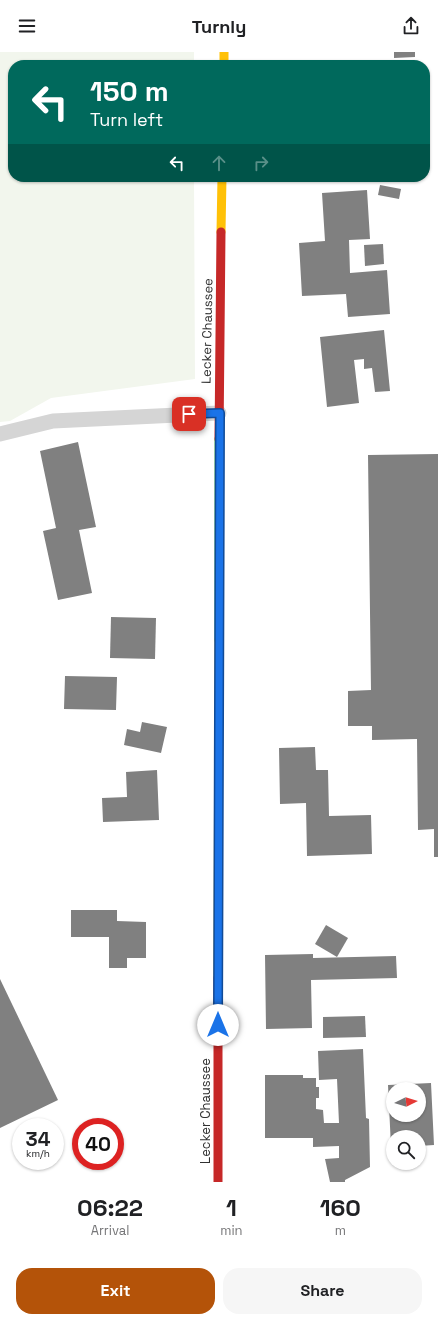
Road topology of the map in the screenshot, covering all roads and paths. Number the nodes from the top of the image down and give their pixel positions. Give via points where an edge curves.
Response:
1 (222, 182) edge
2 (220, 413) junction
3 (0, 434) edge
4 (218, 1182) edge

1 - 2 street, Lecker Chaussee
2 - 3 lane via 53,421
2 - 4 street, Lecker Chaussee

